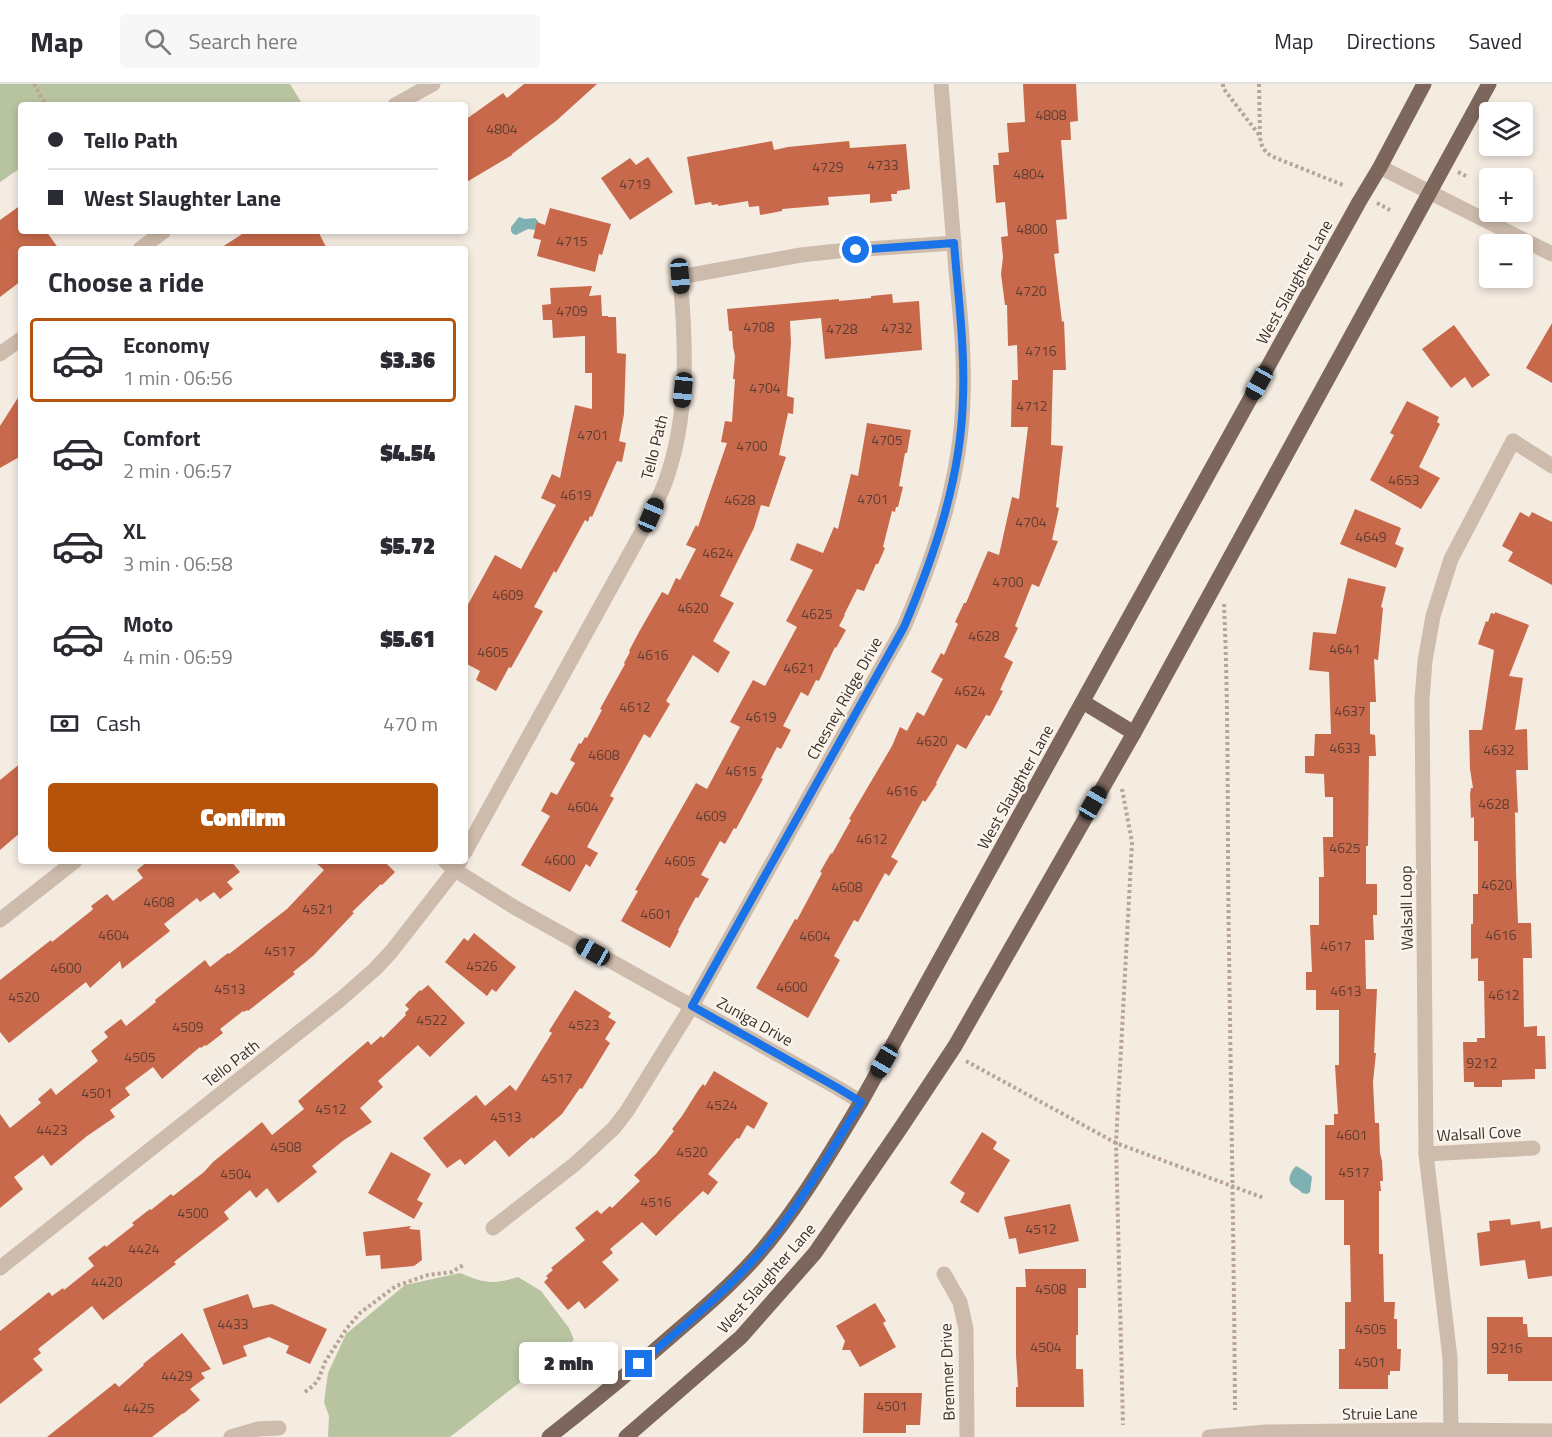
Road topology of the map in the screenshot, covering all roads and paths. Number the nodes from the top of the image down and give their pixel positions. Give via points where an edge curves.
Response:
1 (34, 84) edge
2 (433, 84) edge
3 (941, 84) edge
4 (1223, 84) edge
5 (1259, 84) edge
6 (1424, 84) edge
7 (1489, 84) edge
8 (44, 102) edge
9 (400, 102) edge
10 (1260, 137) junction
11 (1380, 167) junction
12 (1457, 171) dead end
13 (1468, 177) dead end
14 (1343, 185) dead end
15 (1429, 191) junction
16 (1371, 200) dead end
17 (1390, 210) dead end
18 (160, 234) edge
19 (954, 243) junction
20 (144, 246) edge
21 (1552, 254) edge
22 (18, 341) edge
23 (0, 354) edge
24 (1552, 466) edge
25 (1224, 600) dead end
26 (1083, 702) junction
27 (1134, 733) junction
28 (1122, 787) dead end
29 (468, 847) edge
30 (71, 864) edge
31 (453, 864) edge
32 (0, 920) edge
33 (692, 1006) junction
34 (963, 1059) dead end
35 (861, 1102) junction
36 (1116, 1143) junction
37 (1533, 1148) dead end
38 (1426, 1154) junction
39 (1233, 1187) junction
40 (1264, 1198) dead end
41 (493, 1228) dead end
42 (465, 1264) dead end
43 (0, 1268) edge
44 (944, 1274) dead end
45 (305, 1392) dead end
46 (1235, 1410) dead end
47 (1123, 1425) dead end
48 (279, 1428) dead end
49 (1552, 1431) edge
50 (1452, 1434) edge
51 (231, 1437) edge
52 (549, 1437) edge
53 (626, 1437) edge
54 (967, 1437) edge
55 (1209, 1437) edge

1 - 8 path
2 - 9 street
3 - 19 street, Chesney Ridge Drive
4 - 10 path
5 - 10 path
6 - 11 main road, West Slaughter Lane
7 - 15 main road, West Slaughter Lane
10 - 14 path via 1264,151 1271,156
11 - 15 street
11 - 26 main road, West Slaughter Lane
12 - 13 path
15 - 21 street
15 - 27 main road, West Slaughter Lane
16 - 17 path
18 - 20 street
19 - 29 street, Tello Path via 801,255 680,276 685,369 676,443 667,477 651,515
19 - 33 street, Chesney Ridge Drive via 963,399 951,490 934,553 904,627
22 - 23 street
24 - 38 street, Walsall Loop via 1513,441 1451,559 1433,616 1422,700
25 - 39 path
26 - 27 main road
26 - 35 main road, West Slaughter Lane
27 - 53 main road, West Slaughter Lane via 955,1046 814,1253 741,1337
28 - 36 path via 1132,842
30 - 32 street
31 - 33 street, Zuniga Drive via 522,912
31 - 43 street, Tello Path via 375,969
33 - 35 street, Zuniga Drive
33 - 41 street, Chesney Ridge Drive via 614,1128
34 - 36 path
35 - 52 main road, West Slaughter Lane via 792,1211 756,1257 718,1296
36 - 39 path
36 - 47 path
37 - 38 street, Walsall Cove
38 - 50 street, Walsall Loop via 1450,1358
39 - 40 path
39 - 46 path
42 - 45 path via 452,1272 396,1286 360,1312 325,1362 319,1378
44 - 54 street, Bremner Drive via 960,1302 966,1329
48 - 51 street via 258,1428
49 - 50 street, Struie Lane
50 - 55 street, Struie Lane via 1266,1432

